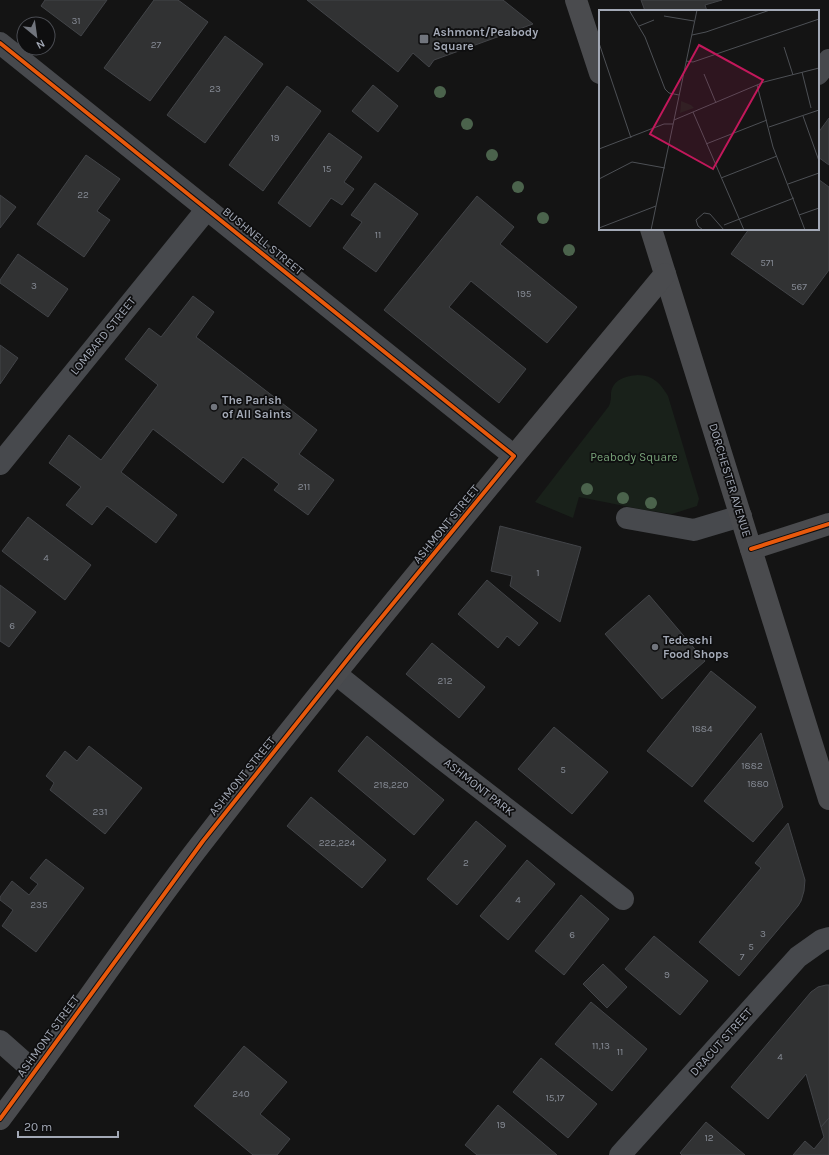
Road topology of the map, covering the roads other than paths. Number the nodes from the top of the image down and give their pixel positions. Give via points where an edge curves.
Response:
1 (576, 0) edge
2 (0, 43) edge
3 (829, 60) edge
4 (599, 70) edge
5 (819, 73) edge
6 (207, 209) junction
7 (654, 230) edge
8 (665, 274) junction
9 (514, 456) junction
10 (0, 464) edge
11 (741, 516) junction
12 (627, 518) dead end
13 (829, 524) edge
14 (751, 549) junction
15 (336, 674) junction
16 (829, 799) edge
17 (623, 899) dead end
18 (829, 938) edge
19 (0, 1041) edge
20 (34, 1072) junction
21 (0, 1119) edge
22 (620, 1155) edge

1 - 4 main road
2 - 6 street, BUSHNELL STREET
3 - 5 street
6 - 9 street, BUSHNELL STREET
6 - 10 street, LOMBARD STREET
7 - 8 main road, DORCHESTER AVENUE
8 - 9 main road, ASHMONT STREET
8 - 11 main road, DORCHESTER AVENUE
9 - 15 main road, ASHMONT STREET
11 - 12 street via 694,530
11 - 14 main road, DORCHESTER AVENUE
13 - 14 main road
14 - 16 main road, DORCHESTER AVENUE
15 - 17 street, ASHMONT PARK
15 - 20 main road, ASHMONT STREET via 203,841
18 - 22 street, DRACUT STREET via 798,957
19 - 20 street
20 - 21 main road, ASHMONT STREET

